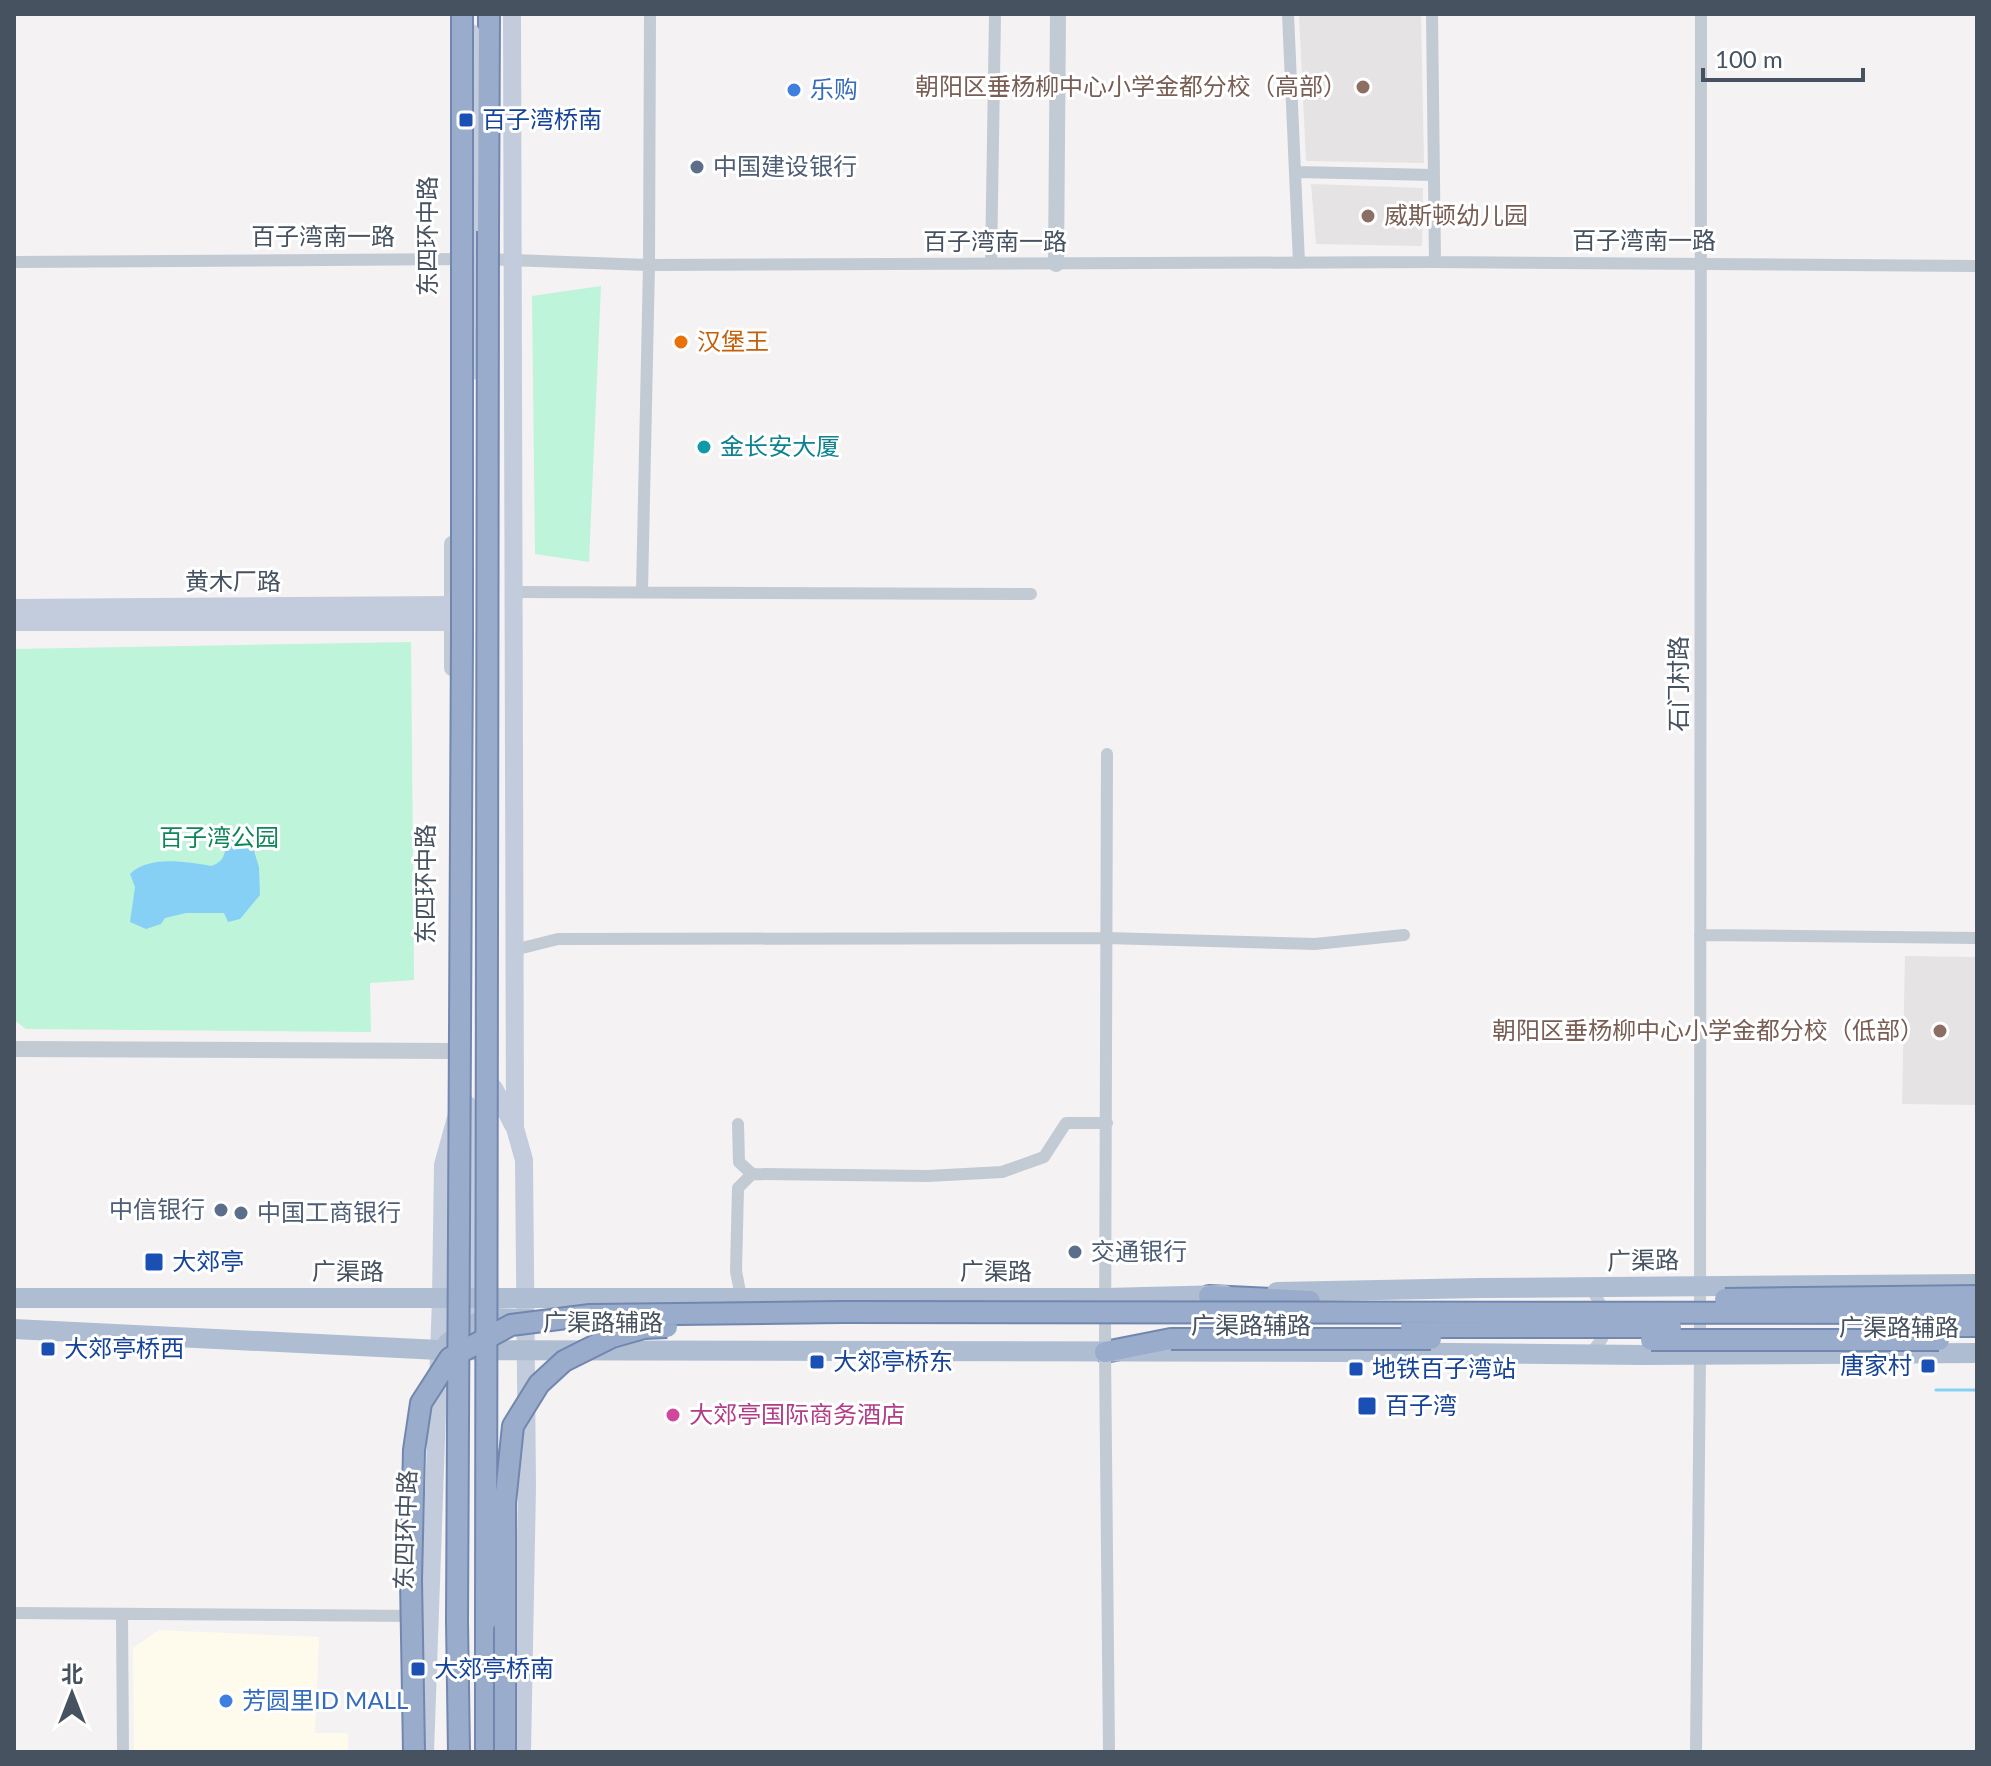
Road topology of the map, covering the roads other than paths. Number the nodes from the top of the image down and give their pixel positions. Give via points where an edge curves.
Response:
1 (455, 14) edge
2 (462, 14) edge
3 (469, 14) edge
4 (489, 14) edge
5 (495, 14) edge
6 (512, 14) edge
7 (650, 14) edge
8 (995, 14) edge
9 (1058, 14) edge
10 (1288, 14) edge
11 (1432, 14) edge
12 (1701, 14) edge
13 (1297, 172) junction
14 (1434, 175) junction
15 (463, 259) junction
16 (504, 260) junction
17 (14, 262) edge
18 (1435, 262) junction
19 (1299, 263) junction
20 (1701, 263) junction
21 (991, 264) junction
22 (1056, 264) junction
23 (649, 265) junction
24 (1977, 266) edge
25 (642, 591) junction
26 (514, 592) junction
27 (1031, 594) dead end
28 (14, 608) edge
29 (452, 614) junction
30 (14, 622) edge
31 (1107, 754) dead end
32 (1404, 935) dead end
33 (1700, 935) junction
34 (1107, 938) junction
35 (1977, 938) edge
36 (514, 950) junction
37 (14, 1049) edge
38 (453, 1051) junction
39 (494, 1088) junction
40 (467, 1089) junction
41 (1107, 1123) junction
42 (738, 1124) dead end
43 (515, 1128) junction
44 (452, 1129) junction
45 (752, 1174) junction
46 (484, 1192) junction
47 (1977, 1284) edge
48 (1699, 1286) junction
49 (1807, 1286) junction
50 (1590, 1287) junction
51 (1209, 1296) junction
52 (1977, 1296) edge
53 (525, 1297) junction
54 (659, 1297) junction
55 (741, 1297) joint
56 (14, 1298) edge
57 (441, 1298) junction
58 (1106, 1298) junction
59 (484, 1308) junction
60 (1977, 1310) edge
61 (603, 1318) junction
62 (525, 1319) junction
63 (1977, 1326) edge
64 (14, 1329) edge
65 (1977, 1339) edge
66 (525, 1349) junction
67 (439, 1350) junction
68 (483, 1350) junction
69 (1105, 1352) junction
70 (1977, 1353) edge
71 (1808, 1354) junction
72 (1587, 1355) junction
73 (1700, 1355) junction
74 (14, 1613) edge
75 (122, 1614) junction
76 (429, 1616) junction
77 (123, 1752) edge
78 (414, 1752) edge
79 (425, 1752) edge
80 (459, 1752) edge
81 (486, 1752) edge
82 (505, 1752) edge
83 (522, 1752) edge
84 (1109, 1752) edge
85 (1696, 1752) edge

1 - 15 street, 东四环中路
2 - 80 highway, 东四环中路, bridge
3 - 15 main road, 东四环中路 via 476,120
4 - 81 highway, bridge
5 - 16 main road, 东四环中路
6 - 16 main road, 东四环中路
7 - 23 street
8 - 21 street
9 - 22 street
10 - 13 street
11 - 14 street
12 - 20 street, 石门村路
13 - 14 street
13 - 19 street
14 - 18 street
15 - 16 street, 百子湾南一路
15 - 17 street, 百子湾南一路
15 - 29 street, 东四环中路
15 - 40 main road, 东四环中路
16 - 23 street, 百子湾南一路
16 - 26 main road, 东四环中路
16 - 39 main road, 东四环中路
18 - 19 street, 百子湾南一路
18 - 20 street, 百子湾南一路
19 - 22 street, 百子湾南一路
20 - 24 street, 百子湾南一路
20 - 33 street, 石门村路
21 - 22 street, 百子湾南一路
21 - 23 street, 百子湾南一路
23 - 25 street
25 - 26 street
25 - 27 street
26 - 36 main road, 东四环中路
28 - 29 main road, 黄木厂路
29 - 30 main road
29 - 38 street, 东四环中路
31 - 34 street
32 - 34 street via 1315,944
33 - 35 street
33 - 48 street, 石门村路
34 - 36 street via 558,939
34 - 41 street
36 - 43 main road, 东四环中路
37 - 38 street
38 - 44 street, 东四环中路
39 - 43 main road
39 - 46 main road, 东四环中路
40 - 44 main road
40 - 46 main road, 东四环中路
41 - 45 street via 1066,1123 1044,1157 1002,1172
41 - 58 street
42 - 45 street via 739,1162
43 - 53 main road, 东四环中路 via 524,1160
44 - 57 main road, 东四环中路 via 443,1165
45 - 55 street via 738,1188 736,1271
46 - 59 main road, 东四环中路
47 - 49 main road, 广渠路
48 - 49 main road, 广渠路
48 - 50 main road, 广渠路
48 - 73 street, 石门村路
49 - 71 street via 1782,1320 1786,1335
50 - 51 main road, 广渠路
50 - 72 street via 1604,1307 1606,1333
51 - 52 highway, bridge via 1310,1301
51 - 58 main road, 广渠路
53 - 54 main road, 广渠路
53 - 59 main road, 广渠路
53 - 62 main road, 东四环中路
54 - 58 main road, 广渠路
54 - 61 main road via 638,1311
55 - 61 main road via 731,1311 710,1317
56 - 57 main road, 广渠路
57 - 59 main road, 广渠路
57 - 67 main road, 东四环中路
58 - 69 street
59 - 62 main road
59 - 67 main road
59 - 68 main road, 东四环中路
60 - 78 highway, 广渠路, bridge via 826,1312 590,1315 511,1325 450,1358 421,1403 413,1465
61 - 62 main road
62 - 66 main road, 东四环中路
63 - 82 highway, bridge via 745,1325 644,1328 612,1337 564,1361 547,1376 513,1426 505,1503
64 - 67 main road
65 - 69 highway, bridge via 1171,1339
66 - 68 main road
66 - 69 main road, 广渠路辅路
66 - 83 main road, 东四环中路
67 - 68 main road
67 - 76 main road, 东四环中路
69 - 72 main road, 广渠路辅路
69 - 84 street
70 - 71 main road, 广渠路辅路
71 - 73 main road, 广渠路辅路
72 - 73 main road, 广渠路辅路
73 - 85 street, 石门村路
74 - 75 street
75 - 76 street
75 - 77 street
76 - 79 main road, 东四环中路

